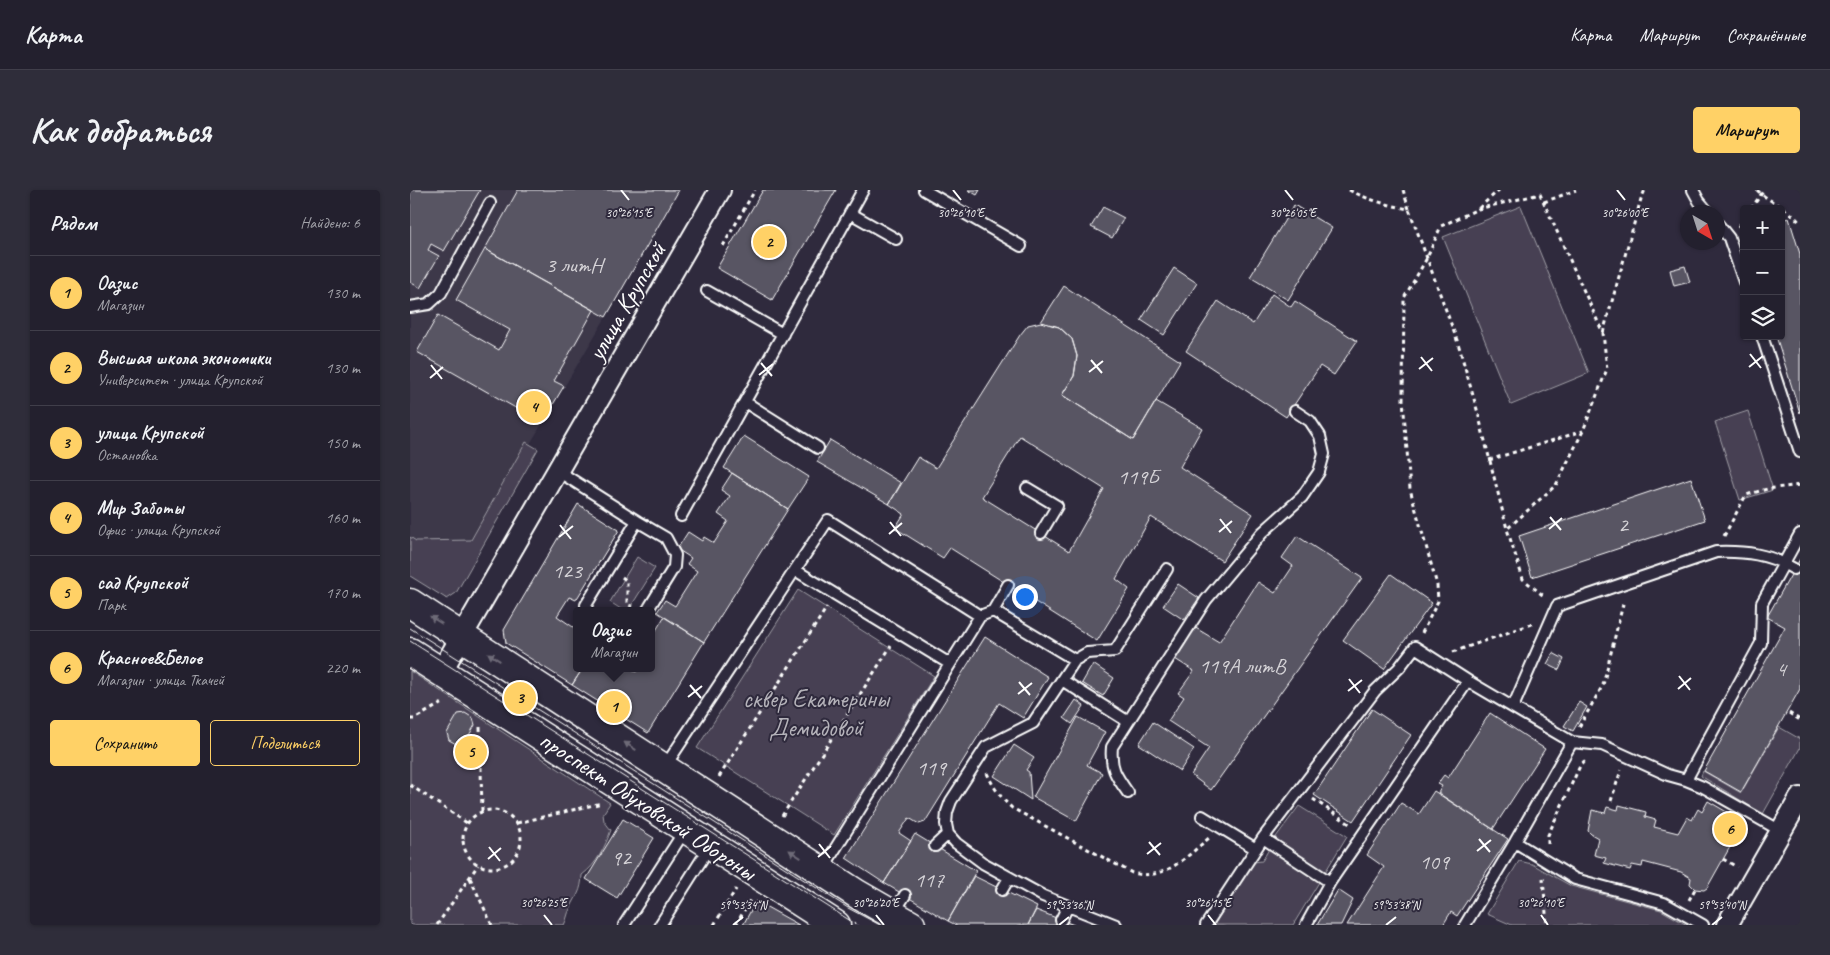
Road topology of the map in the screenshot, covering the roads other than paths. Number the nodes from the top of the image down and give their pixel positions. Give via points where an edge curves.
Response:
1 (720, 190) edge
2 (863, 190) edge
3 (924, 190) edge
4 (1694, 190) edge
5 (490, 203) dead end
6 (1702, 205) edge
7 (850, 213) junction
8 (1725, 233) edge
9 (896, 239) dead end
10 (1020, 246) dead end
11 (1740, 270) edge
12 (707, 291) dead end
13 (410, 307) edge
14 (783, 334) junction
15 (1763, 340) edge
16 (745, 402) junction
17 (1295, 411) dead end
18 (818, 448) dead end
19 (1800, 452) edge
20 (558, 471) junction
21 (1027, 488) dead end
22 (681, 516) dead end
23 (637, 521) junction
24 (1041, 533) dead end
25 (1800, 534) edge
26 (1784, 562) junction
27 (1167, 569) dead end
28 (1794, 569) dead end
29 (795, 570) junction
30 (1008, 585) dead end
31 (410, 603) edge
32 (586, 607) edge
33 (649, 607) edge
34 (992, 611) junction
35 (980, 616) junction
36 (462, 636) junction
37 (410, 652) edge
38 (1075, 660) junction
39 (950, 664) junction
40 (441, 672) junction
41 (1062, 680) junction
42 (1468, 681) junction
43 (1513, 707) junction
44 (1127, 722) junction
45 (1572, 742) junction
46 (663, 768) junction
47 (1686, 780) junction
48 (1128, 792) dead end
49 (1800, 798) edge
50 (1202, 816) dead end
51 (686, 829) junction
52 (1781, 831) junction
53 (948, 834) junction
54 (1263, 838) junction
55 (1515, 842) junction
56 (935, 846) dead end
57 (1256, 849) junction
58 (702, 860) dead end
59 (821, 871) junction
60 (1009, 878) junction
61 (1330, 882) junction
62 (1002, 890) dead end
63 (1068, 906) junction
64 (903, 912) edge
65 (1061, 920) dead end
66 (624, 925) edge
67 (660, 925) edge
68 (836, 925) edge
69 (1116, 925) edge
70 (1206, 925) edge
71 (1306, 925) edge
72 (1465, 925) edge
73 (1703, 925) edge
74 (1727, 925) edge

1 - 20 street, улица Крупской
2 - 7 lane
3 - 10 lane
4 - 6 lane
5 - 13 lane via 440,293 429,304
7 - 9 lane
7 - 14 lane
8 - 11 lane
12 - 14 lane
14 - 16 lane
15 - 19 lane
16 - 18 lane
16 - 22 lane
17 - 44 lane via 1310,420 1320,436 1324,454 1319,472 1302,497 1262,533 1206,600
20 - 23 lane
20 - 36 street, улица Крупской
21 - 24 lane via 1057,506
23 - 32 lane
23 - 33 lane via 666,538 674,555 674,567
25 - 26 lane
26 - 28 lane
26 - 43 lane via 1739,551 1716,552 1557,606
26 - 47 lane via 1762,604 1761,642
27 - 38 lane via 1114,651 1087,653
29 - 35 lane via 828,520
29 - 39 lane
29 - 46 lane
30 - 34 lane
36 -> 31 main road, проспект Обуховской Обороны
34 - 35 lane
34 - 38 lane
35 - 39 lane
36 - 40 street, улица Крупской
46 -> 36 main road, проспект Обуховской Обороны
37 - 40 main road, проспект Обуховской Обороны
38 - 41 lane
39 - 59 lane
40 - 51 main road, проспект Обуховской Обороны
41 - 44 lane
41 - 53 lane via 1033,723 986,747 951,801 947,812
42 - 43 lane
42 - 54 lane via 1415,647 1399,668 1375,690
42 - 61 lane
43 - 45 lane
44 - 48 lane via 1112,747 1111,761 1116,776
45 - 47 lane via 1602,746
45 - 55 lane
59 -> 46 main road, проспект Обуховской Обороны
47 - 52 lane
49 - 52 street
50 - 57 lane
51 - 66 lane
51 - 68 main road, проспект Обуховской Обороны
52 - 74 street
53 - 56 lane
53 - 60 lane via 969,853
54 - 57 lane
54 - 61 lane
55 - 72 lane
55 - 73 lane via 1575,879 1664,903
57 - 70 lane
58 - 67 lane
59 - 64 main road, проспект Обуховской Обороны
60 - 62 lane
60 - 63 lane
61 - 71 lane
63 - 65 lane
63 - 69 lane

